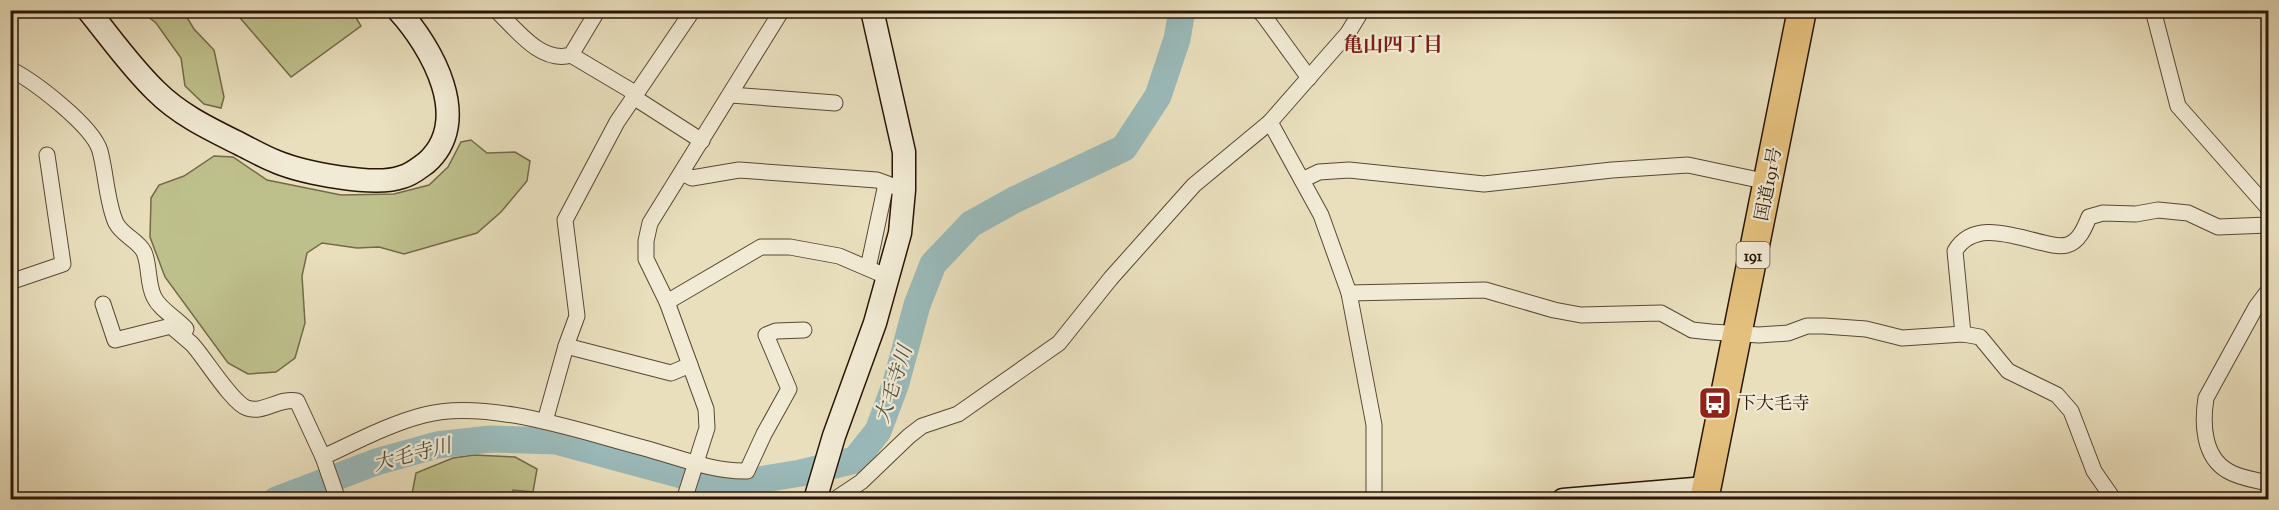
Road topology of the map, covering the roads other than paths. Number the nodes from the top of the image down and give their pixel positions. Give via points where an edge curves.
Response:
1 (88, 10) edge
2 (398, 10) edge
3 (496, 10) edge
4 (598, 10) edge
5 (693, 10) edge
6 (782, 10) edge
7 (872, 10) edge
8 (1258, 10) edge
9 (1362, 10) edge
10 (1802, 10) edge
11 (2153, 10) edge
12 (571, 55) junction
13 (10, 69) edge
14 (1309, 78) junction
15 (731, 95) junction
16 (635, 98) junction
17 (835, 103) dead end
18 (1270, 122) junction
19 (702, 141) junction
20 (47, 155) dead end
21 (682, 173) junction
22 (1302, 180) junction
23 (1768, 182) junction
24 (895, 187) junction
25 (2268, 208) edge
26 (2268, 225) edge
27 (878, 273) junction
28 (10, 282) edge
29 (2268, 291) edge
30 (1349, 293) junction
31 (667, 302) junction
32 (104, 304) dead end
33 (804, 330) dead end
34 (1738, 334) junction
35 (1963, 334) junction
36 (192, 344) junction
37 (566, 346) junction
38 (690, 365) junction
39 (545, 421) junction
40 (324, 461) junction
41 (694, 467) junction
42 (2268, 483) edge
43 (1705, 494) edge
44 (338, 500) edge
45 (684, 500) edge
46 (815, 500) edge
47 (834, 500) edge
48 (1374, 500) edge
49 (1563, 500) edge
50 (2114, 500) edge

1 - 2 street via 154,90 198,123 278,162 314,172 384,181 404,177 434,155 447,123 443,83 424,44
3 - 12 street via 544,54 562,58
4 - 12 street
5 - 16 street
6 - 15 street
7 - 24 street via 904,152
8 - 14 street
9 - 14 street via 1348,33
10 - 23 highway, 国道191号 / 191
11 - 25 street via 2178,106
12 - 16 street via 630,90
13 - 36 street via 41,89 94,138 100,149 115,220 122,233 139,245 144,254 155,299 185,327
14 - 18 street
15 - 17 street
15 - 19 street
16 - 19 street
16 - 37 street via 617,122 565,220 577,316
18 - 22 street
18 - 47 street via 1194,185 1059,342 958,414 922,426 861,482
19 - 21 street
20 - 28 street via 63,264
21 - 24 street via 692,178 739,170 876,180
21 - 31 street via 650,223 646,241 646,259
22 - 23 street via 1319,172 1349,170 1484,184 1688,165
22 - 30 street via 1321,215
23 - 34 highway, 国道191号 / 191
24 - 27 street via 900,233
26 - 35 street via 2218,227 2188,213 2158,210 2089,217 2082,233 2068,245 1991,231 1978,233 1961,241 1955,251
27 - 31 street via 839,256 790,247 761,247
27 - 46 street via 874,322
29 - 42 street via 2206,398 2203,414 2206,442 2215,459 2228,471
30 - 34 street via 1485,290 1581,315 1661,313 1692,330
30 - 48 street via 1374,425
31 - 38 street
32 - 36 street via 116,340 171,326
33 - 41 street via 766,335 789,389 747,471
34 - 35 street via 1788,333 1807,326 1866,329 1902,338
34 - 43 highway, 国道191号 / 191
35 - 50 street via 1980,337 2008,371 2057,395 2071,411 2094,471
36 - 40 street via 246,408 259,409 297,400
37 - 38 street via 671,373
37 - 39 street
38 - 41 street via 706,409 707,428
39 - 40 street via 469,411 426,414 379,431
39 - 41 street
40 - 44 street
41 - 45 street
43 - 49 street

